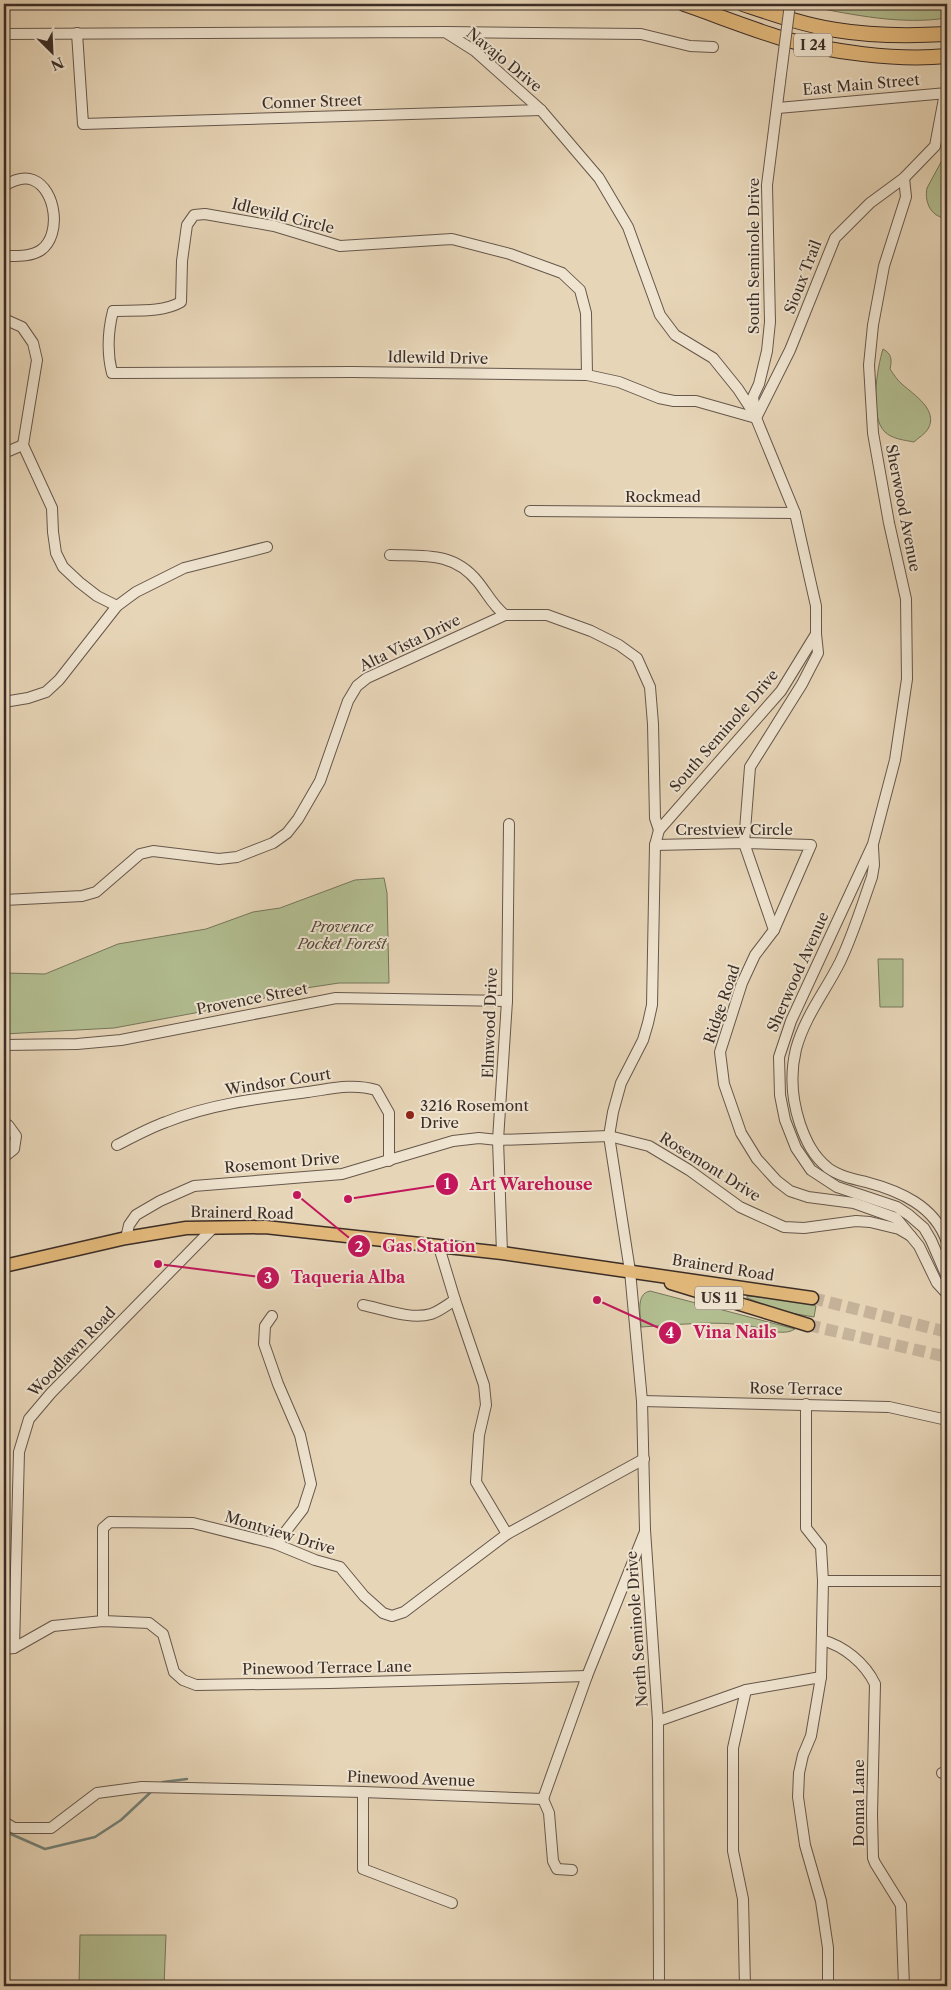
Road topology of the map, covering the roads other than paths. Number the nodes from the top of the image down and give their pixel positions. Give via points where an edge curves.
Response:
1 (684, 4) edge
2 (743, 4) edge
3 (790, 4) edge
4 (445, 32) junction
5 (77, 33) junction
6 (4, 34) edge
7 (947, 34) edge
8 (713, 47) dead end
9 (947, 56) edge
10 (946, 93) edge
11 (778, 108) junction
12 (541, 110) junction
13 (904, 178) junction
14 (4, 186) edge
15 (4, 256) edge
16 (4, 320) edge
17 (112, 373) joint
18 (587, 375) junction
19 (756, 418) junction
20 (23, 445) junction
21 (4, 453) edge
22 (530, 511) dead end
23 (794, 513) junction
24 (266, 547) dead end
25 (390, 555) dead end
26 (117, 606) junction
27 (505, 615) junction
28 (816, 634) junction
29 (4, 702) edge
30 (509, 824) dead end
31 (659, 830) junction
32 (744, 843) junction
33 (873, 844) junction
34 (654, 845) junction
35 (4, 900) edge
36 (774, 930) junction
37 (507, 1001) junction
38 (4, 1045) edge
39 (4, 1124) edge
40 (609, 1136) junction
41 (498, 1140) junction
42 (117, 1145) dead end
43 (4, 1158) edge
44 (389, 1161) junction
45 (214, 1227) junction
46 (911, 1236) junction
47 (126, 1238) junction
48 (947, 1242) edge
49 (440, 1247) junction
50 (502, 1253) junction
51 (4, 1266) edge
52 (630, 1271) junction
53 (947, 1277) edge
54 (947, 1294) edge
55 (812, 1298) tunnel mouth
56 (455, 1300) junction
57 (363, 1305) dead end
58 (272, 1316) dead end
59 (808, 1325) tunnel mouth
60 (642, 1402) junction
61 (806, 1404) junction
62 (947, 1420) edge
63 (644, 1459) junction
64 (645, 1530) junction
65 (507, 1534) junction
66 (276, 1544) junction
67 (823, 1580) junction
68 (947, 1582) edge
69 (103, 1621) junction
70 (822, 1640) junction
71 (9, 1648) edge
72 (587, 1676) junction
73 (821, 1677) junction
74 (746, 1690) junction
75 (658, 1721) junction
76 (363, 1792) junction
77 (543, 1799) junction
78 (4, 1822) edge
79 (572, 1870) dead end
80 (452, 1903) dead end
81 (659, 1986) edge
82 (745, 1986) edge
83 (828, 1986) edge
84 (904, 1986) edge

1 - 9 highway, I 24 via 781,38 827,49 896,57
2 - 7 highway, I 24 via 835,30 904,36
3 - 11 street, South Seminole Drive, bridge
4 - 5 street, Navajo Drive
4 - 8 street via 641,34 690,46
4 - 12 street, Navajo Drive via 475,51
5 - 6 street, Navajo Drive
5 - 12 street, Conner Street via 83,124
10 - 11 street, East Main Street
10 - 13 street, Sioux Trail via 935,146
11 - 19 street, South Seminole Drive via 767,185 770,322 765,360 753,397
12 - 19 street, Navajo Drive via 614,200 628,227 660,315 675,335 713,358
13 - 19 street, Sioux Trail via 870,202 835,238 790,350
13 - 33 street, Sherwood Avenue via 906,197 884,266 869,365 873,433 906,599 907,679 895,760
14 - 15 street via 16,179 33,180 45,189 55,223 52,238 41,250 26,256
16 - 20 street via 22,327 33,343 38,360
17 - 18 street, Idlewild Drive
17 - 18 street, Idlewild Circle via 108,358 114,311 173,307 181,302 187,225 194,215 205,214 274,226 340,246 452,239 510,254 562,273 580,290 586,313
18 - 19 street, Idlewild Drive via 619,382 659,398 696,401
19 - 23 street, South Seminole Drive
20 - 21 street
20 - 26 street via 52,508 56,553 63,567 96,596
22 - 23 street, Rockmead
23 - 28 street, South Seminole Drive via 816,606
24 - 26 street via 184,568 136,592
25 - 27 street via 437,556 452,561 468,571
26 - 29 street via 46,692
27 - 31 street, Alta Vista Drive via 547,615 567,621 618,645 637,658 650,686 654,818
27 - 35 street, Alta Vista Drive via 367,678 357,686 348,702 320,781 298,819 273,843 236,857 140,854 96,892 82,896
28 - 31 street, South Seminole Drive via 782,691
28 - 32 street via 818,654 750,767
30 - 37 street, Elmwood Drive
31 - 34 street, South Seminole Drive
32 - 34 street, Crestview Circle
32 - 36 street
32 - 36 street, Crestview Circle via 811,845
33 - 48 street, Sherwood Avenue via 872,877 840,962 804,1023 796,1051 792,1090 801,1127 817,1158 829,1169 846,1177 890,1189 914,1201 933,1217
33 - 53 street, Sherwood Avenue via 804,991 782,1046 779,1057 782,1107 796,1148 811,1170 837,1187 896,1207 909,1215 924,1228
34 - 40 street, South Seminole Drive via 652,1005 642,1040 622,1083
36 - 46 street, Ridge Road via 755,955 742,983 720,1052 724,1084 741,1133 757,1159 790,1191 808,1197 854,1203 896,1218
37 - 38 street, Provence Street via 336,998 121,1040
37 - 41 street, Elmwood Drive
39 - 43 street via 13,1131 16,1141 14,1149
40 - 41 street, Rosemont Drive
40 - 46 street, Rosemont Drive via 649,1146 740,1207 784,1227 804,1228 856,1221 870,1222
40 - 52 street, South Seminole Drive
41 - 44 street, Rosemont Drive via 479,1138 447,1142
41 - 50 street, Elmwood Drive
42 - 44 street, Windsor Court via 166,1122 197,1112 259,1098 339,1087 364,1087 376,1090 389,1113
44 - 47 street, Rosemont Drive via 342,1174 194,1186 136,1215 128,1225
45 - 47 main road, Brainerd Road / US 11
45 - 49 main road, Brainerd Road / US 11 via 265,1227
45 - 71 street, Woodlawn Road via 51,1393 30,1419 20,1452
46 - 54 street, Ridge Road via 937,1283
47 - 51 main road, Brainerd Road / US 11
49 - 50 main road, Brainerd Road / US 11
49 - 56 street
50 - 52 main road, Brainerd Road / US 11
52 - 55 main road, Brainerd Road / US 11
52 - 59 main road, Brainerd Road / US 11
52 - 60 street, North Seminole Drive
56 - 57 street via 428,1315 410,1315
56 - 65 street via 484,1385 486,1405 476,1482
58 - 66 street via 265,1326 264,1344 300,1435 310,1484 303,1509
60 - 61 street, Rose Terrace
60 - 63 street, North Seminole Drive
61 - 62 street, Rose Terrace via 889,1407
61 - 67 street via 806,1528 821,1547
63 - 64 street, North Seminole Drive
63 - 65 street, Montview Drive
64 - 72 street
64 - 75 street, North Seminole Drive
65 - 66 street, Montview Drive via 404,1612 392,1616 383,1613 364,1596 340,1567
66 - 69 street, Montview Drive via 193,1523 110,1522 102,1528
67 - 68 street
67 - 70 street
69 - 71 street via 52,1626
69 - 72 street, Pinewood Terrace Lane via 149,1623 162,1634 174,1672 182,1680 196,1685
70 - 73 street
70 - 84 street, Donna Lane via 842,1648 861,1663 875,1684 873,1858 901,1905
72 - 77 street
73 - 74 street
73 - 83 street via 811,1736 801,1764 798,1797 805,1845 821,1902 828,1948
74 - 75 street
74 - 82 street via 733,1748 733,1851 743,1899
75 - 81 street, North Seminole Drive
76 - 77 street, Pinewood Avenue
76 - 78 street, Pinewood Avenue via 142,1787 97,1793 51,1828 14,1828
76 - 80 street via 363,1869
77 - 79 street via 549,1813 553,1861 557,1869

